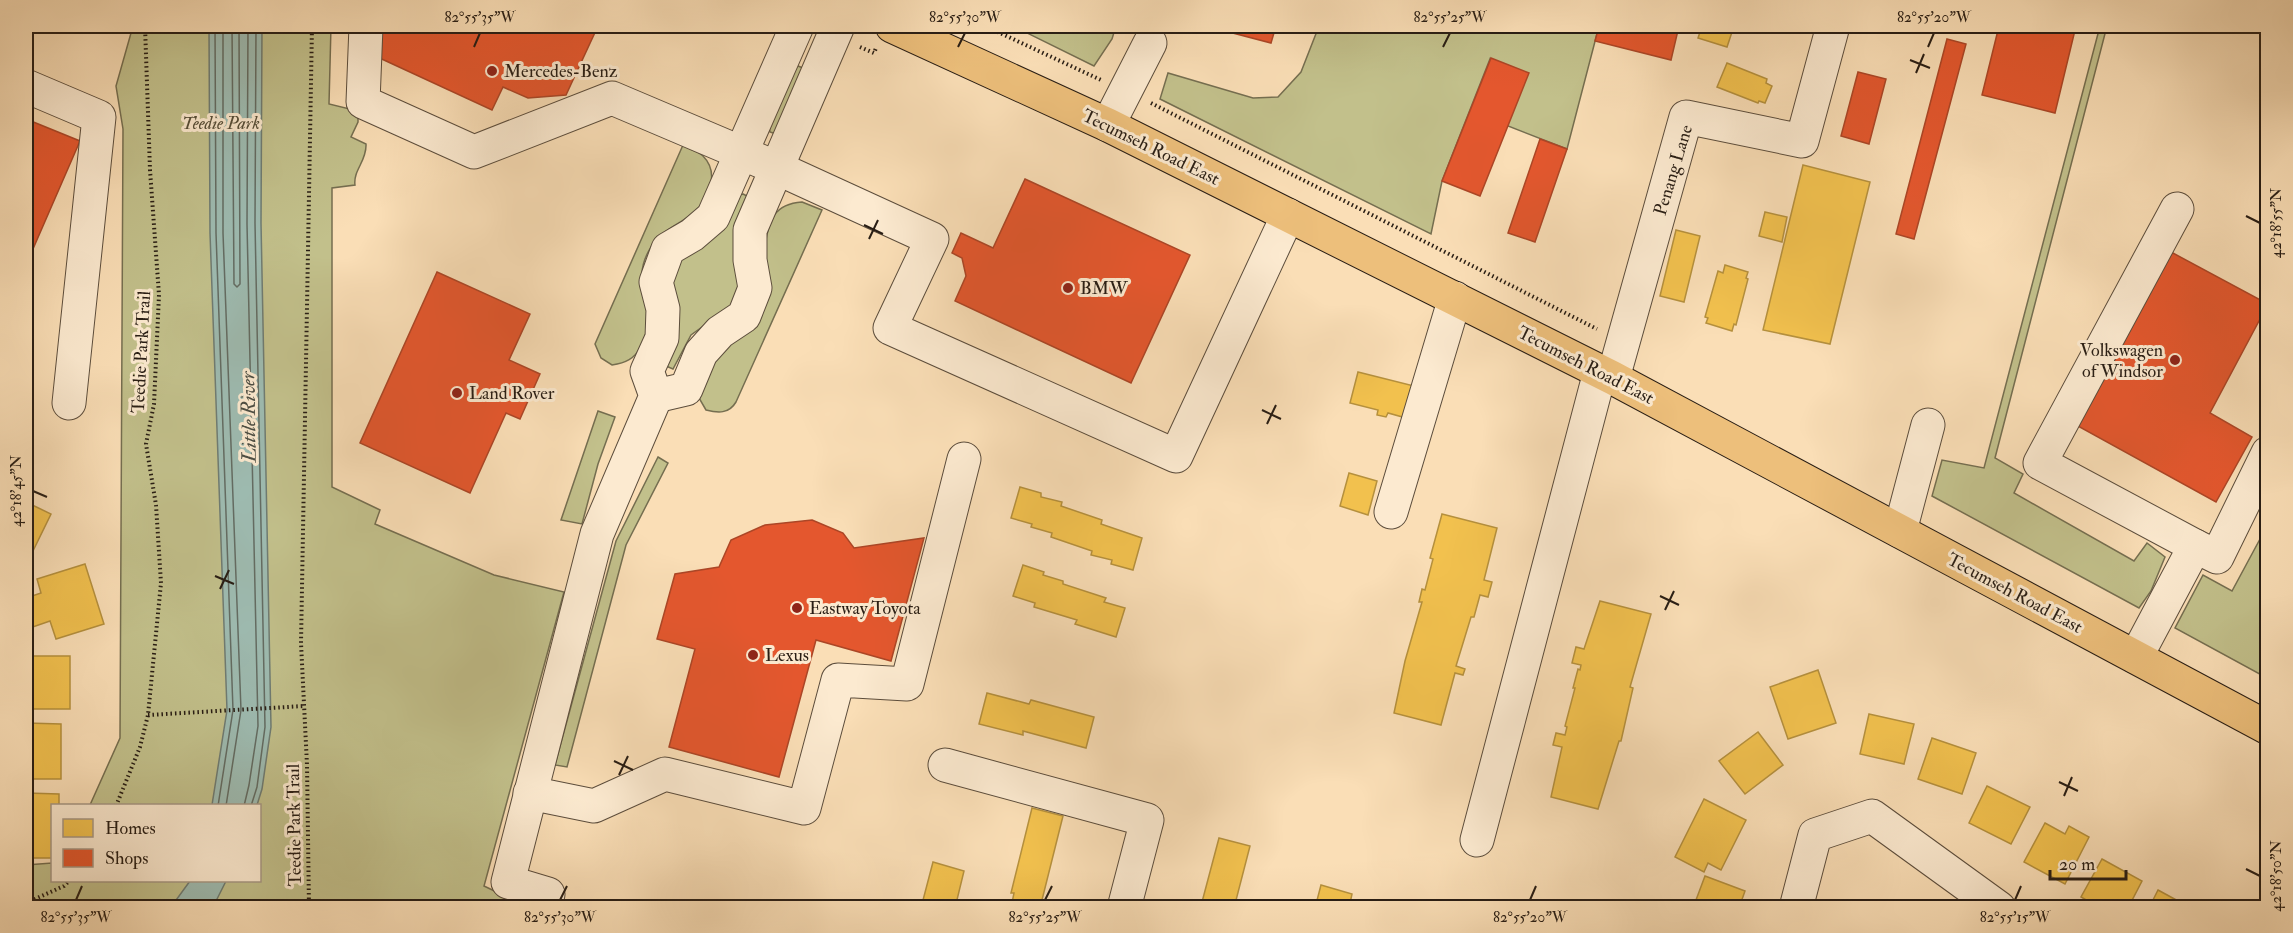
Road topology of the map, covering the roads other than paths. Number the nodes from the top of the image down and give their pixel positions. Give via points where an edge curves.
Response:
1 (366, 26) edge
2 (797, 26) edge
3 (838, 26) edge
4 (892, 26) edge
5 (1833, 26) edge
6 (1150, 43) dead end
7 (26, 87) edge
8 (1108, 124) junction
9 (741, 154) junction
10 (777, 168) junction
11 (2178, 209) dead end
12 (1288, 215) junction
13 (1455, 298) junction
14 (1607, 375) junction
15 (656, 396) junction
16 (69, 403) dead end
17 (1928, 425) dead end
18 (2268, 453) edge
19 (964, 459) dead end
20 (1391, 512) dead end
21 (1900, 531) junction
22 (2195, 546) junction
23 (2136, 657) junction
24 (2268, 728) edge
25 (945, 765) dead end
26 (530, 793) junction
27 (1477, 840) dead end
28 (545, 908) edge
29 (1124, 908) edge
30 (1796, 908) edge
31 (1999, 908) edge

1 - 9 street via 363,102 474,152 612,98
2 - 9 street
3 - 10 street
4 - 8 main road, Tecumseh Road East
5 - 14 street, Penang Lane via 1802,141 1686,117 1623,342
6 - 8 street
7 - 16 street via 99,117
8 - 12 main road, Tecumseh Road East
9 - 10 street
9 - 15 street via 713,217 668,249 656,282 663,309 662,338 647,370
10 - 12 street via 932,239 890,328 1176,456
10 - 15 street via 750,230 755,288 744,316 720,332 701,353 686,389
11 - 22 street via 2040,463
12 - 13 main road, Tecumseh Road East
13 - 14 main road, Tecumseh Road East
13 - 20 street
14 - 21 main road, Tecumseh Road East
14 - 27 street, Penang Lane
15 - 26 street via 597,534
17 - 21 street
18 - 22 street via 2217,557
19 - 26 street via 907,684 838,680 804,808 665,774 594,807
21 - 23 main road, Tecumseh Road East
22 - 23 street
23 - 24 main road, Tecumseh Road East
25 - 29 street via 1147,820
26 - 28 street via 508,882 548,894
30 - 31 street via 1815,835 1872,816

